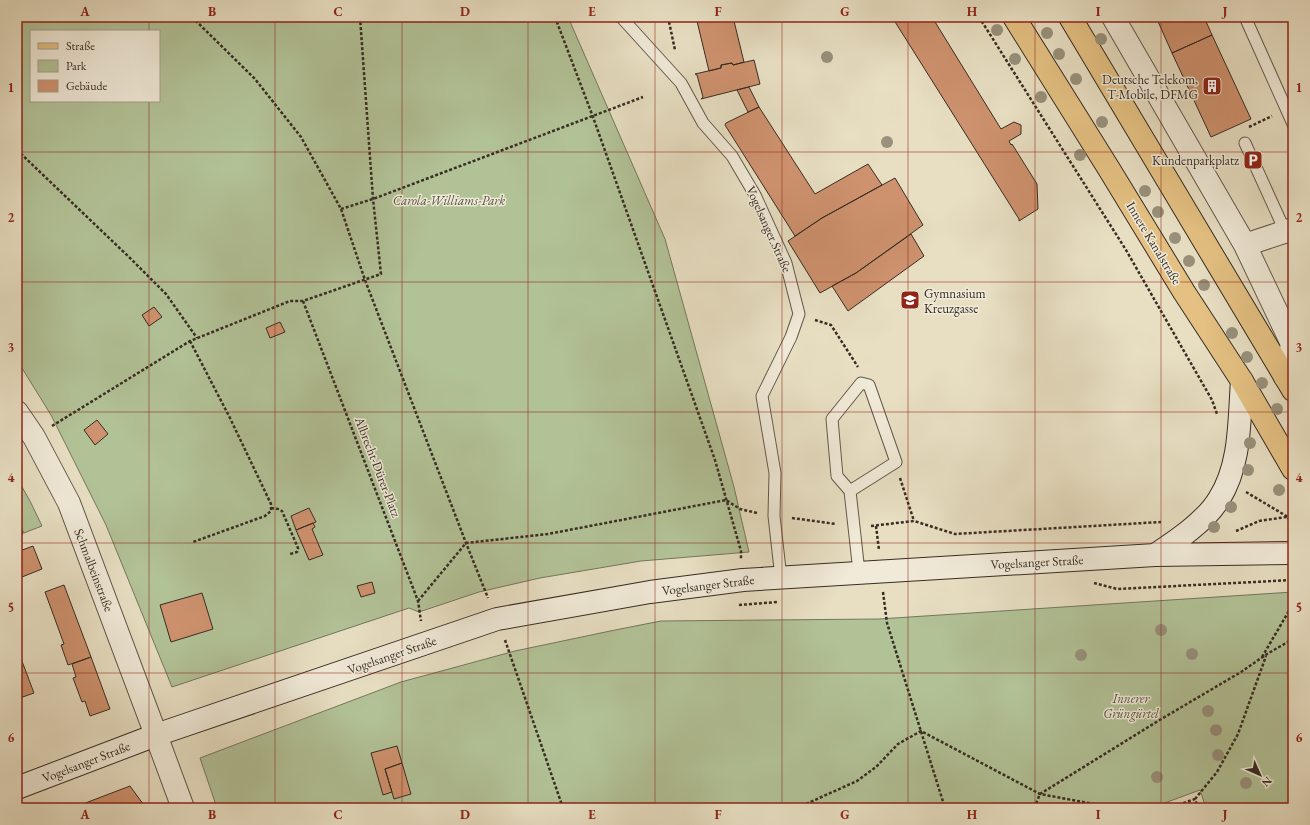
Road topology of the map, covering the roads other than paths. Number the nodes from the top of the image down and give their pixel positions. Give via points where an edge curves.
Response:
1 (621, 17) edge
2 (1014, 17) edge
3 (1070, 17) edge
4 (1113, 17) edge
5 (1245, 17) edge
6 (1293, 124) edge
7 (1245, 143) dead end
8 (1289, 230) edge
9 (1245, 245) junction
10 (1242, 381) junction
11 (1289, 383) edge
12 (17, 412) edge
13 (1293, 469) edge
14 (850, 491) junction
15 (1293, 553) edge
16 (1155, 555) junction
17 (859, 572) junction
18 (782, 578) junction
19 (156, 735) junction
20 (17, 788) edge
21 (183, 808) edge

1 - 18 lane, Vogelsanger Straße via 681,83 703,123 732,156 755,195 786,262 799,314 791,338 762,396 774,473 774,516
2 - 10 main road, Innere Kanalstraße
3 - 11 main road
4 - 9 main road
5 - 6 lane
7 - 8 lane
8 - 9 main road
9 - 11 main road via 1292,344
10 - 13 main road, Innere Kanalstraße
10 - 16 main road via 1236,455 1219,500 1181,538
12 - 19 main road, Schmalbeinstraße via 34,437 69,503
14 - 14 lane via 896,462 869,385 861,383 832,419 837,476
14 - 17 lane
15 - 16 main road, Vogelsanger Straße
16 - 17 main road, Vogelsanger Straße
17 - 18 main road, Vogelsanger Straße
18 - 19 main road, Vogelsanger Straße via 743,580 650,592 497,619
19 - 20 main road, Vogelsanger Straße
19 - 21 main road, Schmalbeinstraße

